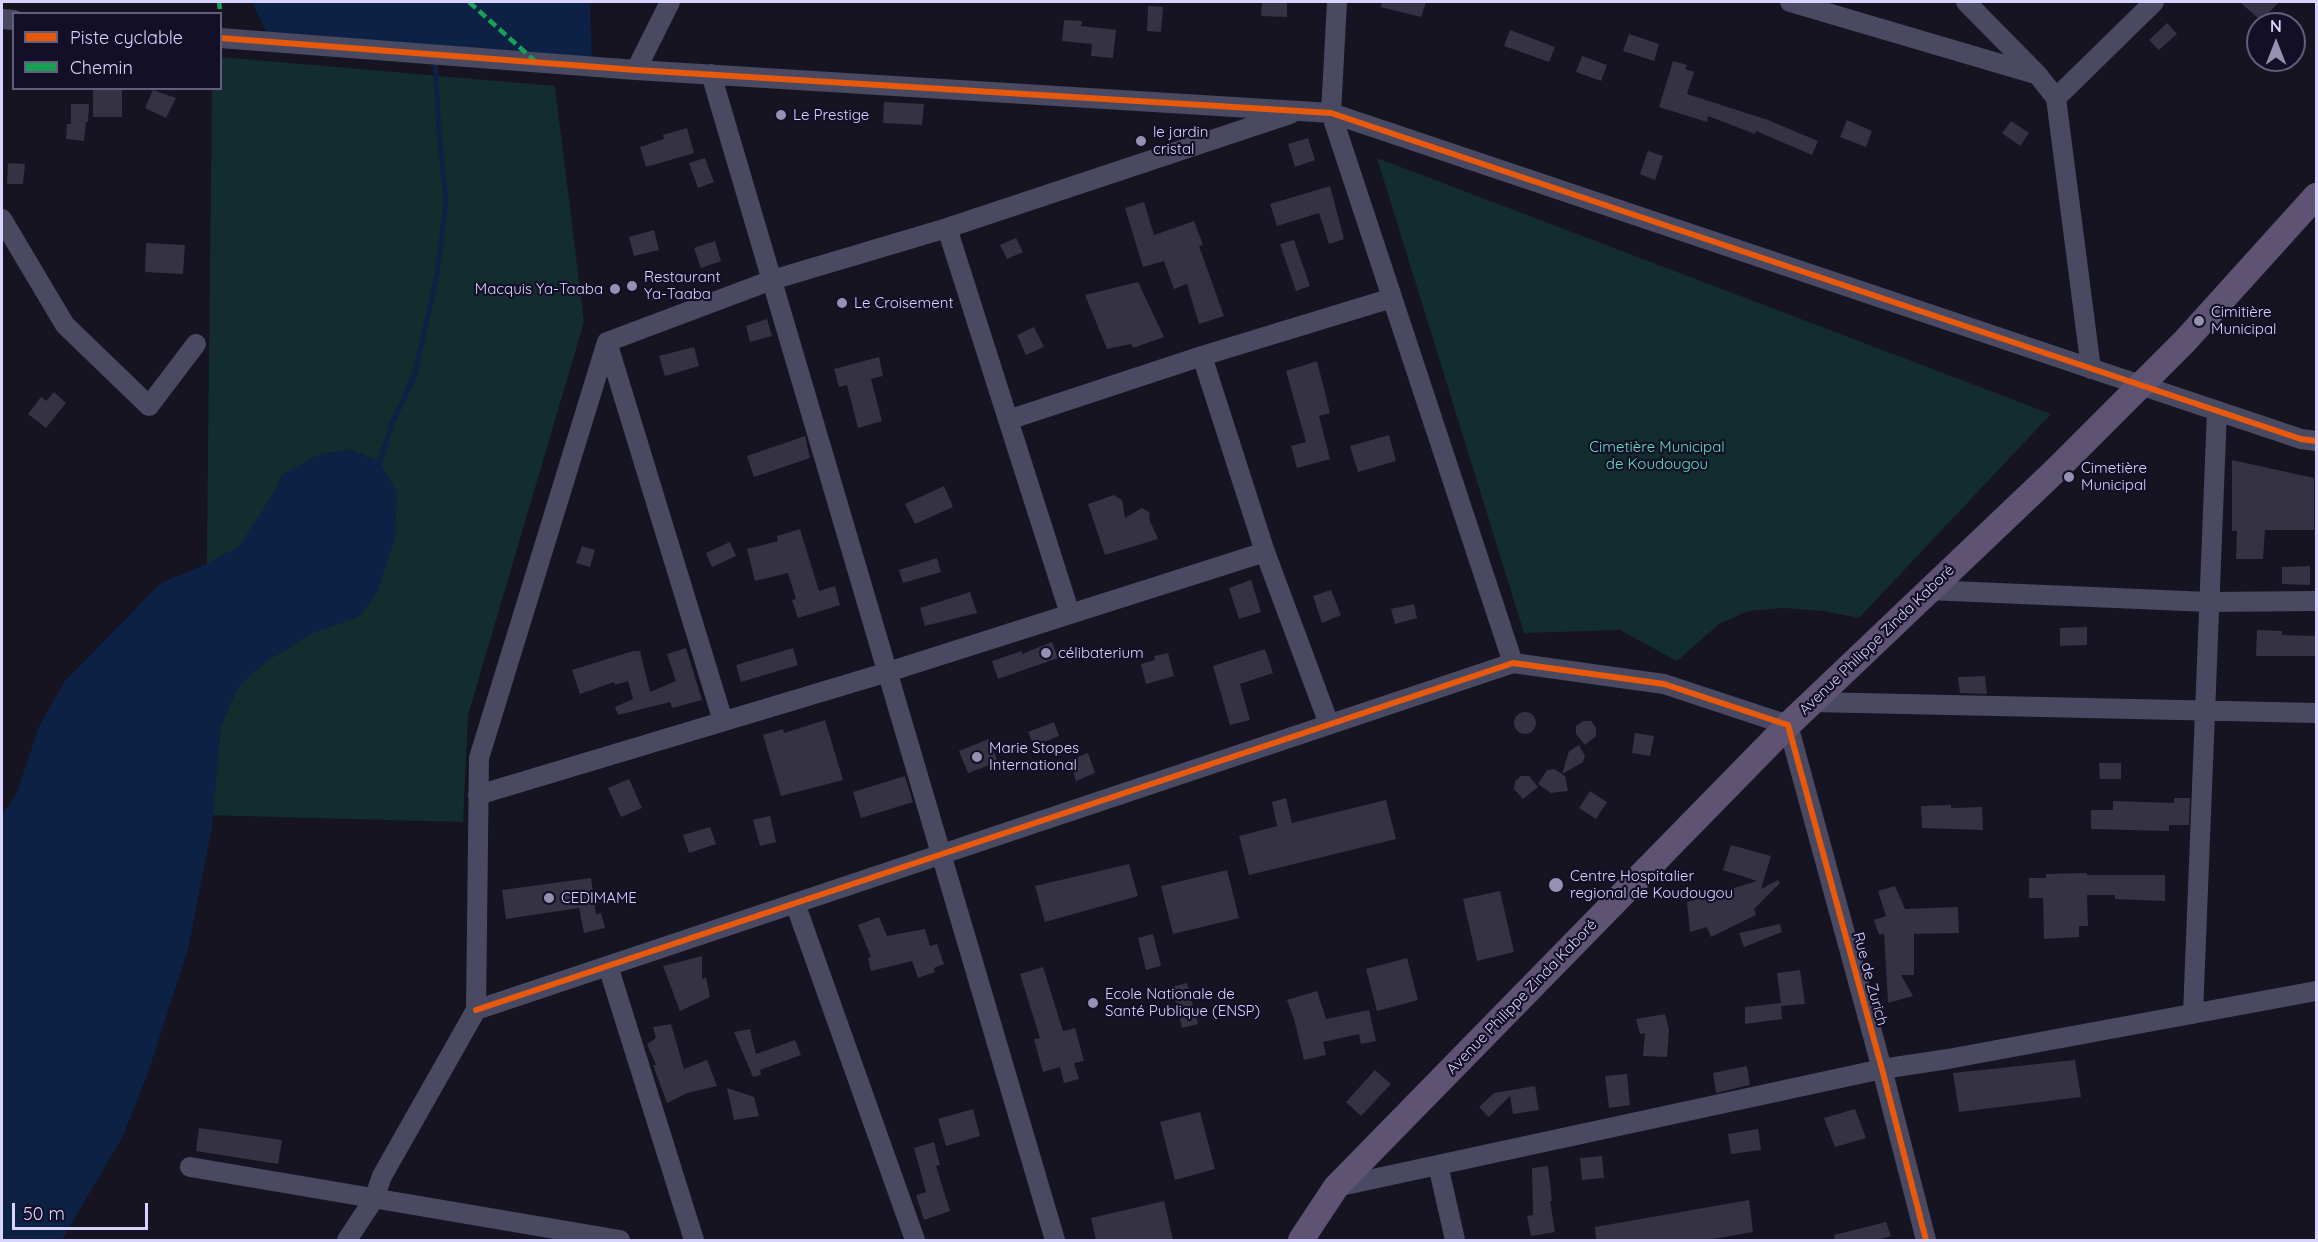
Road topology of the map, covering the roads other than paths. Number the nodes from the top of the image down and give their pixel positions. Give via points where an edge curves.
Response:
1 (670, 2) edge
2 (1337, 2) edge
3 (1790, 2) edge
4 (1966, 2) edge
5 (2154, 2) edge
6 (222, 38) edge
7 (636, 70) junction
8 (711, 74) junction
9 (2037, 74) junction
10 (2056, 98) junction
11 (1299, 111) junction
12 (1331, 113) junction
13 (2316, 196) edge
14 (2, 219) edge
15 (947, 228) junction
16 (772, 280) junction
17 (1392, 298) junction
18 (607, 342) junction
19 (196, 345) dead end
20 (1202, 356) junction
21 (2091, 369) junction
22 (2139, 385) junction
23 (2217, 411) junction
24 (1008, 420) junction
25 (2316, 441) edge
26 (1265, 552) junction
27 (1928, 590) junction
28 (2316, 600) edge
29 (2209, 602) junction
30 (1070, 614) junction
31 (1513, 663) junction
32 (888, 672) junction
33 (1812, 702) junction
34 (2205, 711) junction
35 (2316, 713) edge
36 (723, 721) junction
37 (1329, 724) junction
38 (1788, 725) junction
39 (478, 795) junction
40 (941, 854) junction
41 (795, 903) junction
42 (608, 966) junction
43 (2316, 991) edge
44 (476, 1010) junction
45 (2193, 1014) junction
46 (1882, 1069) junction
47 (1438, 1165) junction
48 (190, 1167) dead end
49 (1336, 1186) junction
50 (374, 1199) junction
51 (585, 1238) edge
52 (347, 1240) edge
53 (620, 1240) edge
54 (694, 1240) edge
55 (915, 1240) edge
56 (1055, 1240) edge
57 (1301, 1240) edge
58 (1455, 1240) edge
59 (1926, 1240) edge

1 - 7 street
2 - 12 street
3 - 9 street
4 - 9 street
5 - 10 street
6 - 7 street
7 - 8 street
8 - 11 street
8 - 16 street
9 - 10 street
10 - 21 street
11 - 12 street
11 - 15 street
12 - 17 street
12 - 21 street
13 - 22 main road, Avenue Philippe Zinda Kaboré via 2185,341
14 - 19 street via 65,325 149,406
15 - 16 street
15 - 24 street
16 - 18 street
16 - 32 street
17 - 20 street
17 - 31 street
18 - 36 street
18 - 39 street via 479,758
20 - 24 street
20 - 26 street
21 - 22 street
22 - 23 street
22 - 27 main road, Avenue Philippe Zinda Kaboré via 2056,470
23 - 25 street via 2301,440
23 - 29 street
24 - 30 street
26 - 30 street
26 - 37 street
27 - 29 street
27 - 33 main road, Avenue Philippe Zinda Kaboré
28 - 29 street
29 - 34 street
30 - 32 street
31 - 37 street
31 - 38 street via 1664,684
32 - 36 street
32 - 40 street
33 - 34 street
33 - 38 main road, Avenue Philippe Zinda Kaboré
34 - 35 street
34 - 45 street
36 - 39 street
37 - 40 street
38 - 46 street, Rue de Zurich
38 - 49 main road, Avenue Philippe Zinda Kaboré
39 - 44 street
40 - 41 street
40 - 56 street
41 - 42 street
41 - 55 street
42 - 44 street
42 - 54 street
43 - 45 street
44 - 50 street via 382,1176
45 - 46 street
46 - 47 street
46 - 59 street, Rue de Zurich
47 - 49 street
47 - 58 street
48 - 50 street
49 - 57 main road, Avenue Philippe Zinda Kaboré
50 - 51 street
50 - 52 street
51 - 53 street

